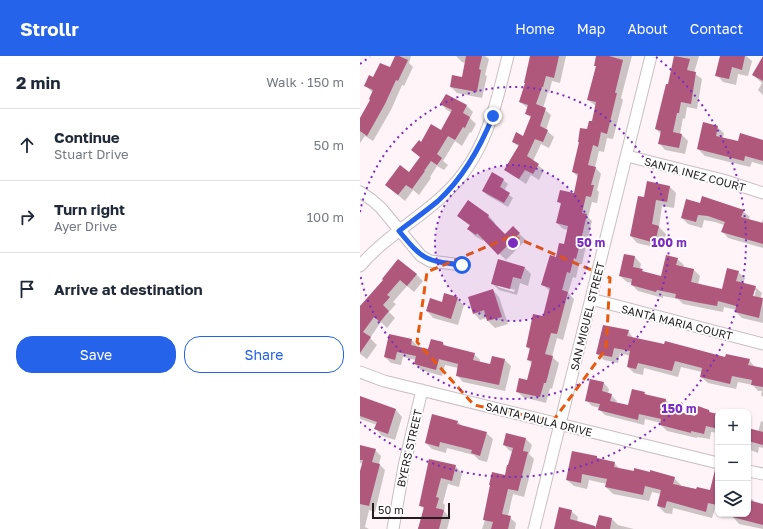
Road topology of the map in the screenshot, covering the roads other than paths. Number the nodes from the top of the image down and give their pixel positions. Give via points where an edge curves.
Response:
1 (508, 56) edge
2 (651, 56) edge
3 (627, 156) junction
4 (360, 192) edge
5 (763, 193) edge
6 (399, 231) junction
7 (462, 265) dead end
8 (360, 266) edge
9 (591, 300) junction
10 (763, 344) edge
11 (360, 372) edge
12 (422, 390) junction
13 (560, 424) junction
14 (715, 462) edge
15 (751, 471) edge
16 (763, 474) edge
17 (393, 529) edge
18 (534, 529) edge

1 - 6 street via 493,116 467,168 438,201
2 - 3 street, SAN MIGUEL STREET
3 - 5 street, SANTA INEZ COURT via 723,180
3 - 9 street, SAN MIGUEL STREET
4 - 6 street via 381,208
6 - 7 street via 421,256 430,261
6 - 8 street
9 - 10 street, SANTA MARIA COURT
9 - 13 street, SAN MIGUEL STREET
11 - 12 street, SANTA PAULA DRIVE
12 - 13 street, SANTA PAULA DRIVE
12 - 17 street, BYERS STREET via 404,466
13 - 14 street, SANTA PAULA DRIVE
13 - 18 street, SAN MIGUEL STREET
15 - 16 street

